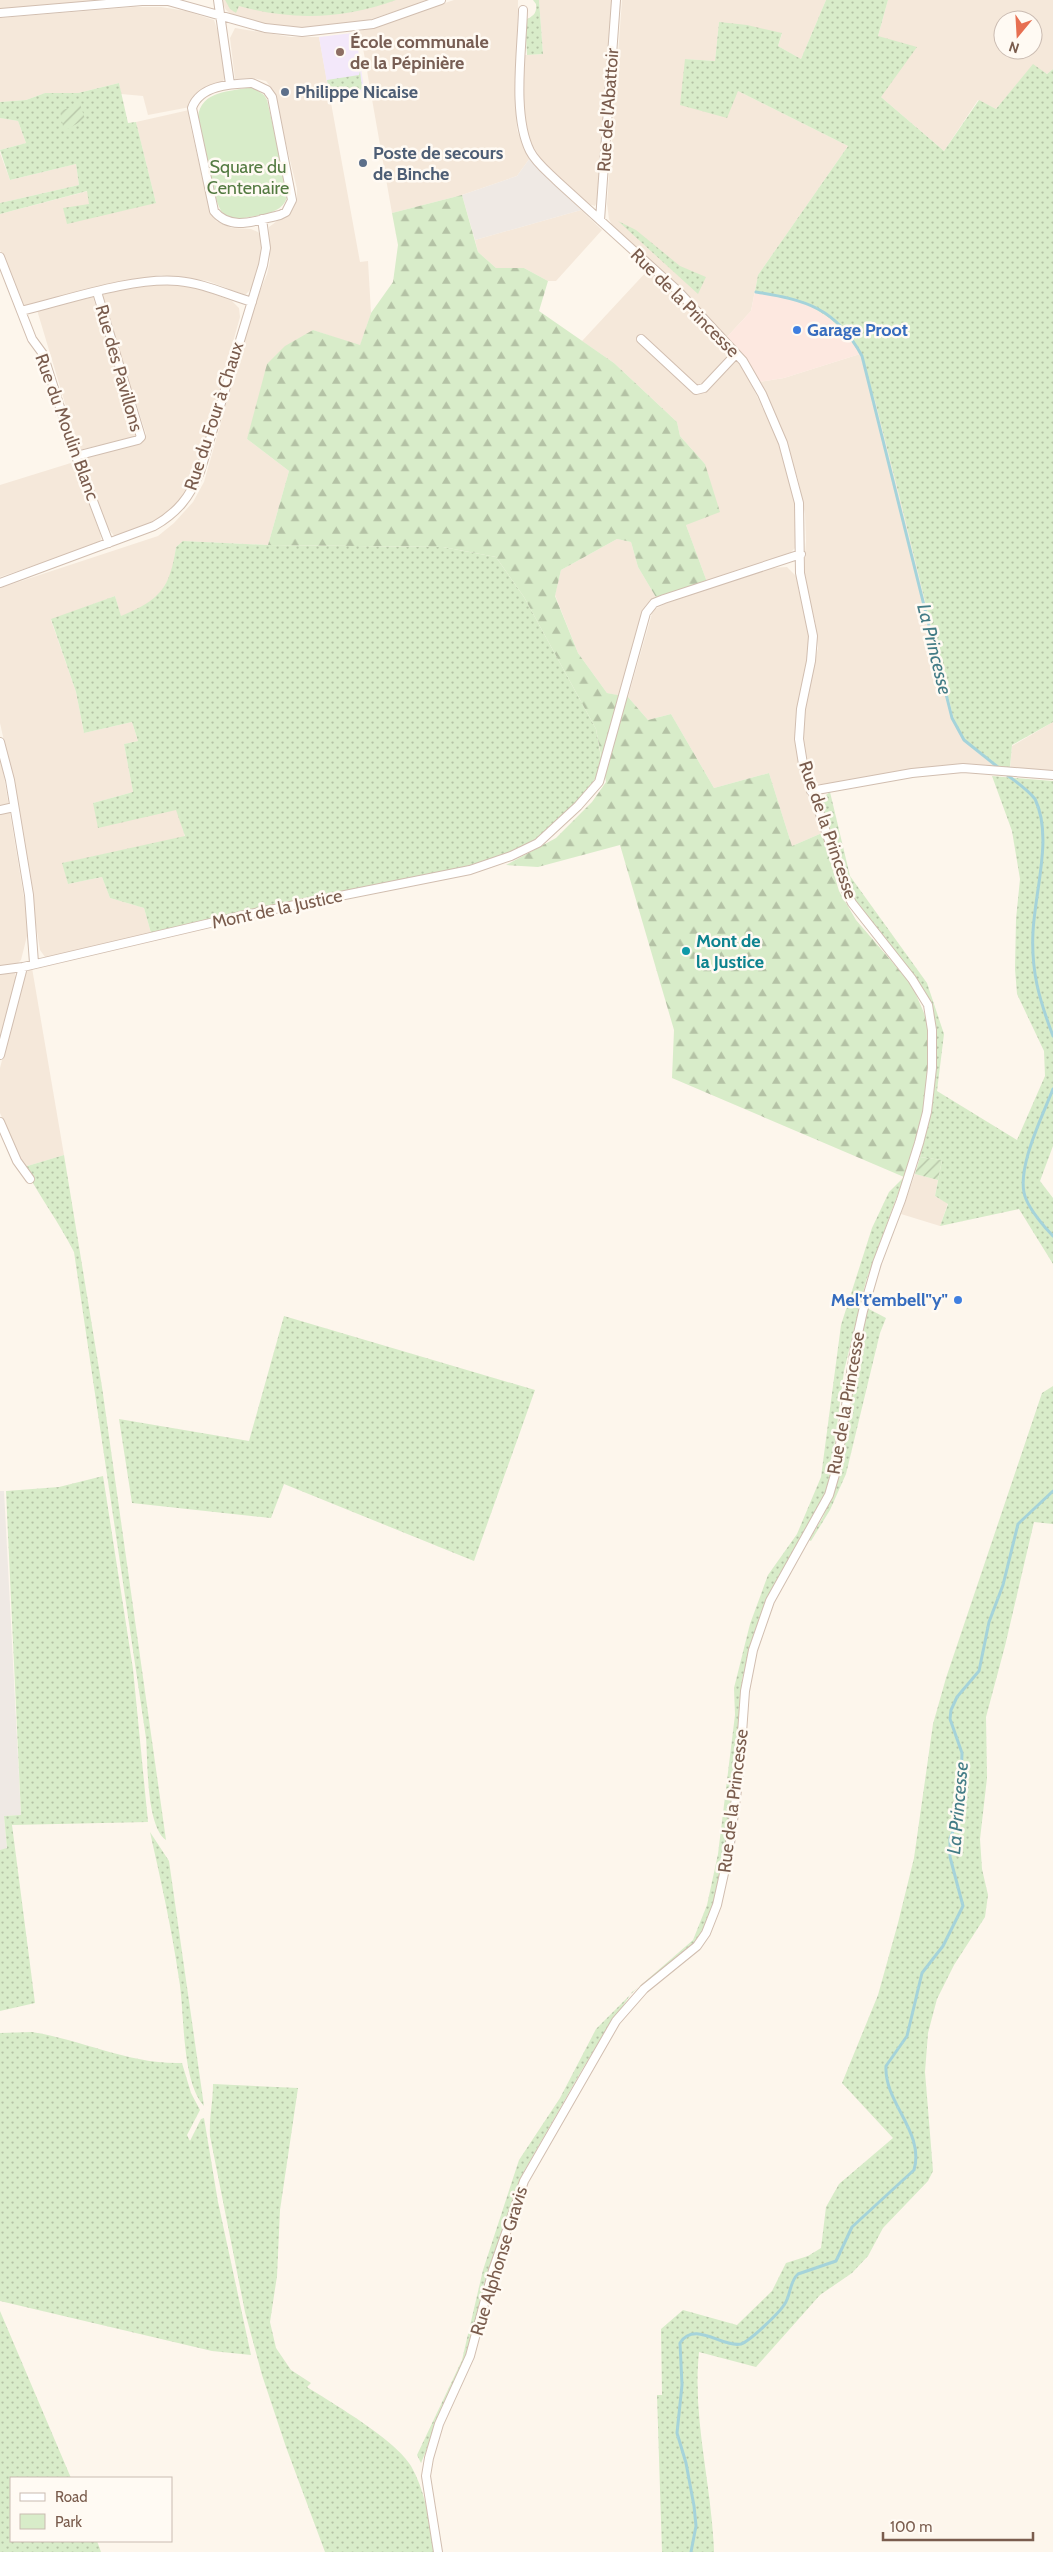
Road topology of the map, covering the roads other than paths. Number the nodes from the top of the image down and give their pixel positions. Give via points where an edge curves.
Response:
1 (218, 0) edge
2 (442, 0) edge
3 (616, 0) edge
4 (523, 10) dead end
5 (0, 13) edge
6 (221, 14) junction
7 (230, 84) junction
8 (262, 219) junction
9 (600, 220) junction
10 (0, 257) edge
11 (97, 292) junction
12 (252, 302) junction
13 (22, 311) junction
14 (641, 339) dead end
15 (736, 354) junction
16 (76, 456) junction
17 (109, 544) junction
18 (801, 554) junction
19 (0, 583) edge
20 (0, 742) edge
21 (1053, 775) edge
22 (811, 791) junction
23 (14, 807) junction
24 (0, 810) edge
25 (34, 963) junction
26 (23, 967) junction
27 (0, 970) edge
28 (0, 1055) edge
29 (0, 1122) edge
30 (30, 1179) dead end
31 (706, 1933) joint
32 (438, 2552) edge

1 - 6 street
2 - 6 street via 365,26 302,32 265,28
3 - 9 street, Rue de l'Abattoir
4 - 9 street, Rue de la Princesse via 522,132 539,164
5 - 6 street via 161,1
6 - 7 street
7 - 8 street via 252,83 267,90 272,97 292,200 286,212
7 - 8 street via 203,93 192,108 214,211 221,220 234,224
8 - 12 street, Rue du Four à Chaux via 266,248
9 - 15 street, Rue de la Princesse via 695,307
10 - 13 street, Rue du Moulin Blanc
11 - 12 street via 146,282 178,281
11 - 13 street
11 - 16 street, Rue des Pavillons via 140,437
12 - 17 street, Rue du Four à Chaux via 194,488 179,508 162,521
13 - 16 street, Rue du Moulin Blanc via 32,339 43,354
14 - 15 street via 696,390 704,388
15 - 18 street, Rue de la Princesse via 762,394 790,465 798,503
16 - 17 street, Rue du Moulin Blanc
17 - 19 street, Rue du Four à Chaux
18 - 22 street, Rue de la Princesse via 800,573 812,623 813,648 801,709 799,739
18 - 25 street, Mont de la Justice via 650,606 599,782 538,843 470,870 240,916
20 - 23 street
21 - 22 street via 963,768 912,773
22 - 31 street, Rue de la Princesse via 852,903 928,1005 932,1068 919,1143 877,1263 858,1329 833,1481 824,1508 770,1601 753,1650 729,1851 717,1905
23 - 24 street
23 - 25 street via 29,895
25 - 26 street
26 - 27 street
26 - 28 street
29 - 30 street
31 - 32 street, Rue Alphonse Gravis via 692,1951 644,1989 616,2021 524,2181 493,2270 470,2356 439,2424 429,2458 426,2476

